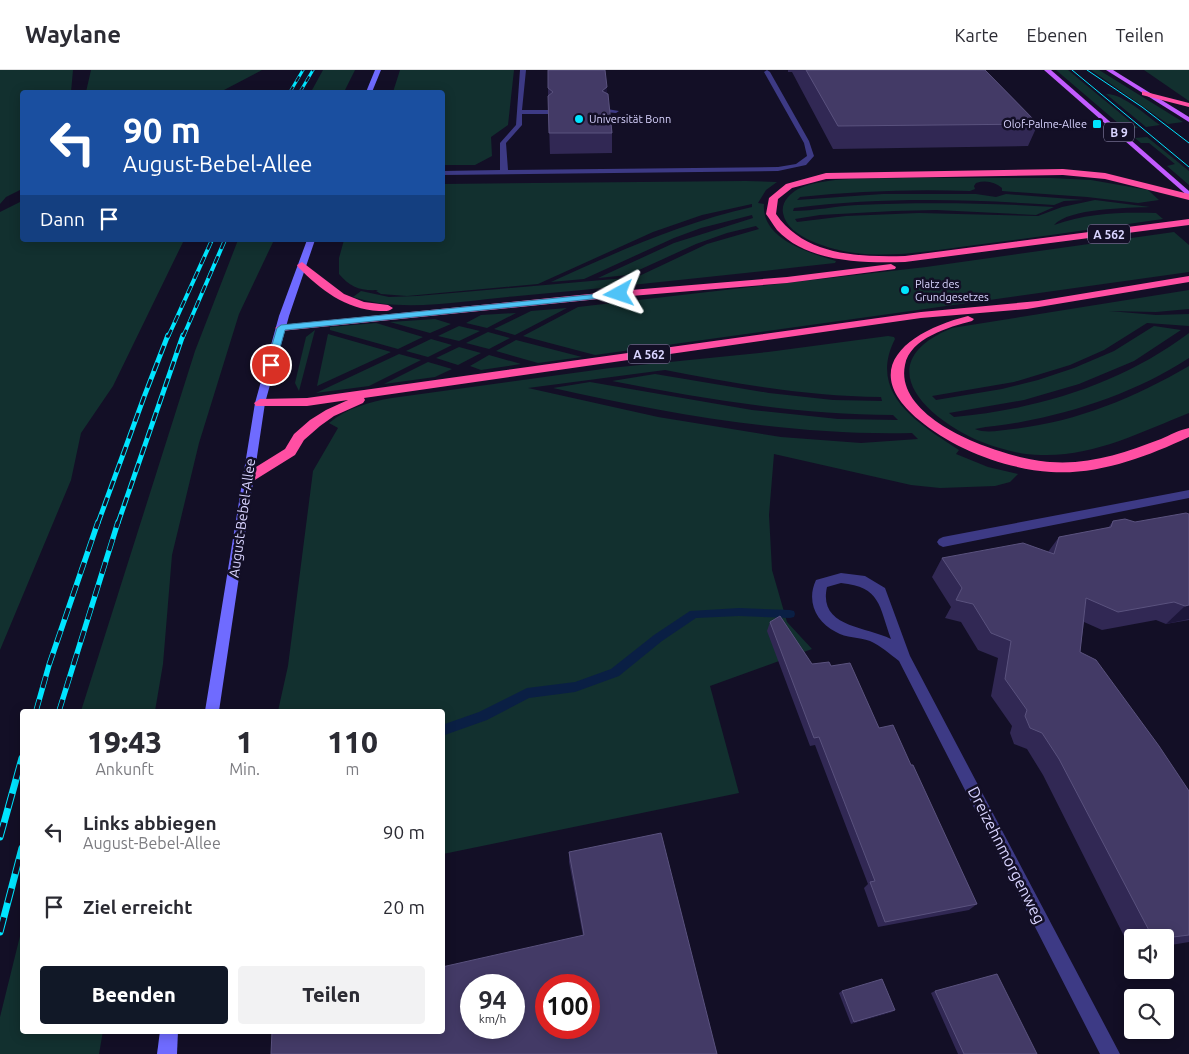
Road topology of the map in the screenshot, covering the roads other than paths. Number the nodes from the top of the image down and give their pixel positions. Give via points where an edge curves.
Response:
1 (378, 70) edge
2 (523, 70) edge
3 (1047, 70) edge
4 (1109, 70) edge
5 (767, 72) dead end
6 (370, 90) edge
7 (1145, 93) junction
8 (1189, 105) edge
9 (607, 111) edge
10 (616, 111) dead end
11 (518, 112) junction
12 (549, 112) edge
13 (1189, 120) edge
14 (504, 172) junction
15 (445, 173) edge
16 (1189, 196) edge
17 (1189, 222) edge
18 (310, 242) edge
19 (1028, 244) junction
20 (302, 265) junction
21 (1189, 279) edge
22 (1037, 304) junction
23 (455, 309) junction
24 (281, 328) junction
25 (385, 391) junction
26 (260, 403) junction
27 (1189, 432) edge
28 (248, 478) junction
29 (1189, 494) edge
30 (943, 542) dead end
31 (904, 657) junction
32 (212, 709) edge
33 (169, 1034) edge
34 (167, 1054) edge
35 (1110, 1054) edge

1 - 6 main road
2 - 11 street
3 - 16 main road, B 9
4 - 7 main road
5 - 14 street via 811,150 807,163 797,167
7 - 8 highway
7 - 13 main road
9 - 10 street
11 - 12 street
11 - 14 street via 519,126 503,143
14 - 15 street
16 - 19 highway via 1105,176 1063,172 851,174 806,180 789,186 774,198 771,214 782,230 810,248 847,257 905,259
17 - 19 highway, A 562
18 - 20 main road, August-Bebel-Allee
19 - 23 highway, A 562 via 879,269 787,280
20 - 23 highway via 341,299 370,308
20 - 24 main road, August-Bebel-Allee
21 - 22 highway, A 562
22 - 25 highway, A 562 via 921,315
22 - 27 highway via 952,322 912,342 903,352 898,378 912,407 946,432 970,444 996,455 1049,467 1104,464
23 - 24 highway, A 562
24 - 26 main road, August-Bebel-Allee
25 - 26 highway, A 562 via 307,402
25 - 28 highway via 330,413 299,437 290,452
26 - 28 main road, August-Bebel-Allee
28 - 32 main road, August-Bebel-Allee
29 - 30 street
31 - 31 street, Dreizehnmorgenweg via 872,636 840,628 821,612 818,598 821,584 841,578 860,580 880,592
31 - 35 street, Dreizehnmorgenweg
33 - 34 main road

